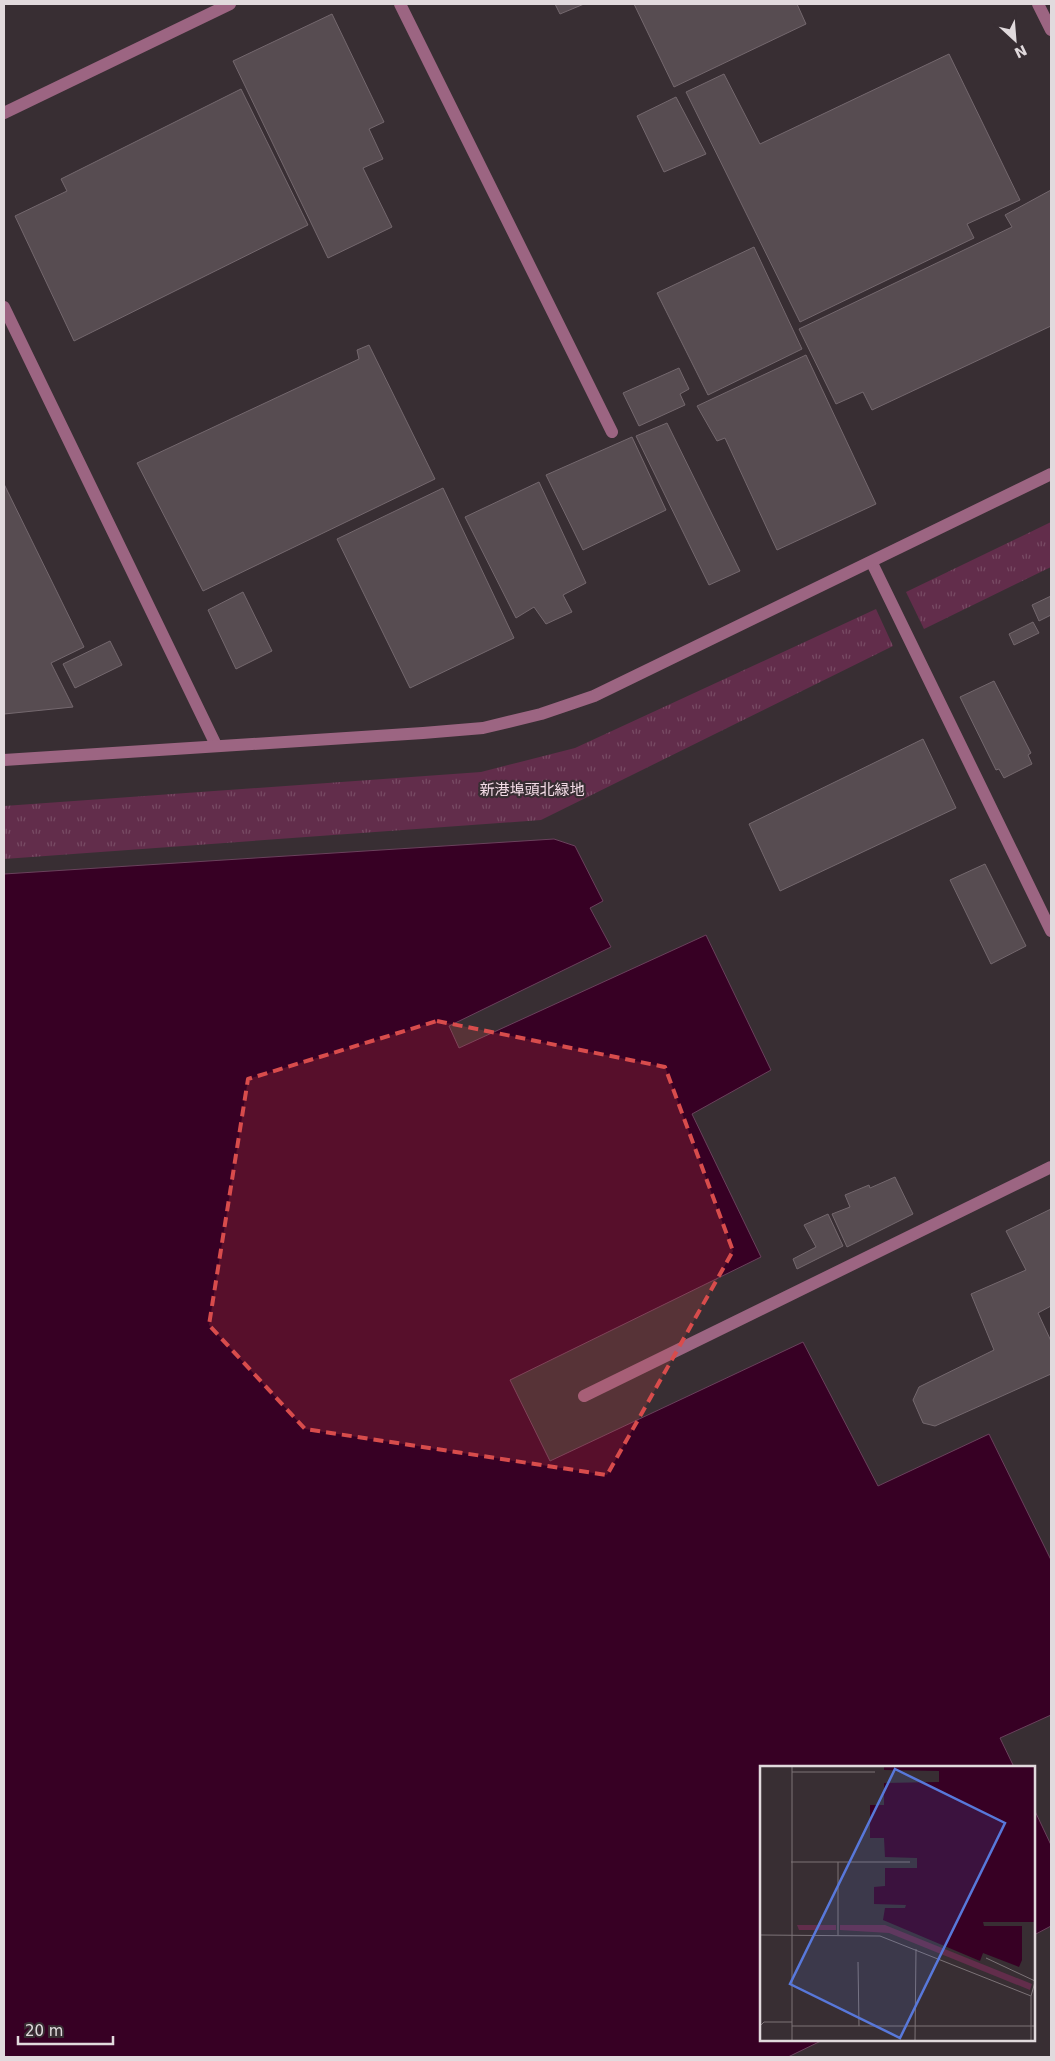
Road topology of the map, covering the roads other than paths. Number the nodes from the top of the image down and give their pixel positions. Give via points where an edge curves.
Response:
1 (230, 4) edge
2 (400, 4) edge
3 (1038, 4) edge
4 (1051, 30) edge
5 (4, 113) edge
6 (4, 306) edge
7 (612, 432) dead end
8 (1051, 474) edge
9 (872, 563) junction
10 (216, 745) junction
11 (4, 760) edge
12 (1051, 931) edge
13 (1051, 1167) edge
14 (584, 1396) dead end

1 - 5 street
2 - 7 street
3 - 4 street
6 - 10 street
8 - 9 street
9 - 10 street via 594,696 541,714 483,728
9 - 12 street
10 - 11 street
13 - 14 street

